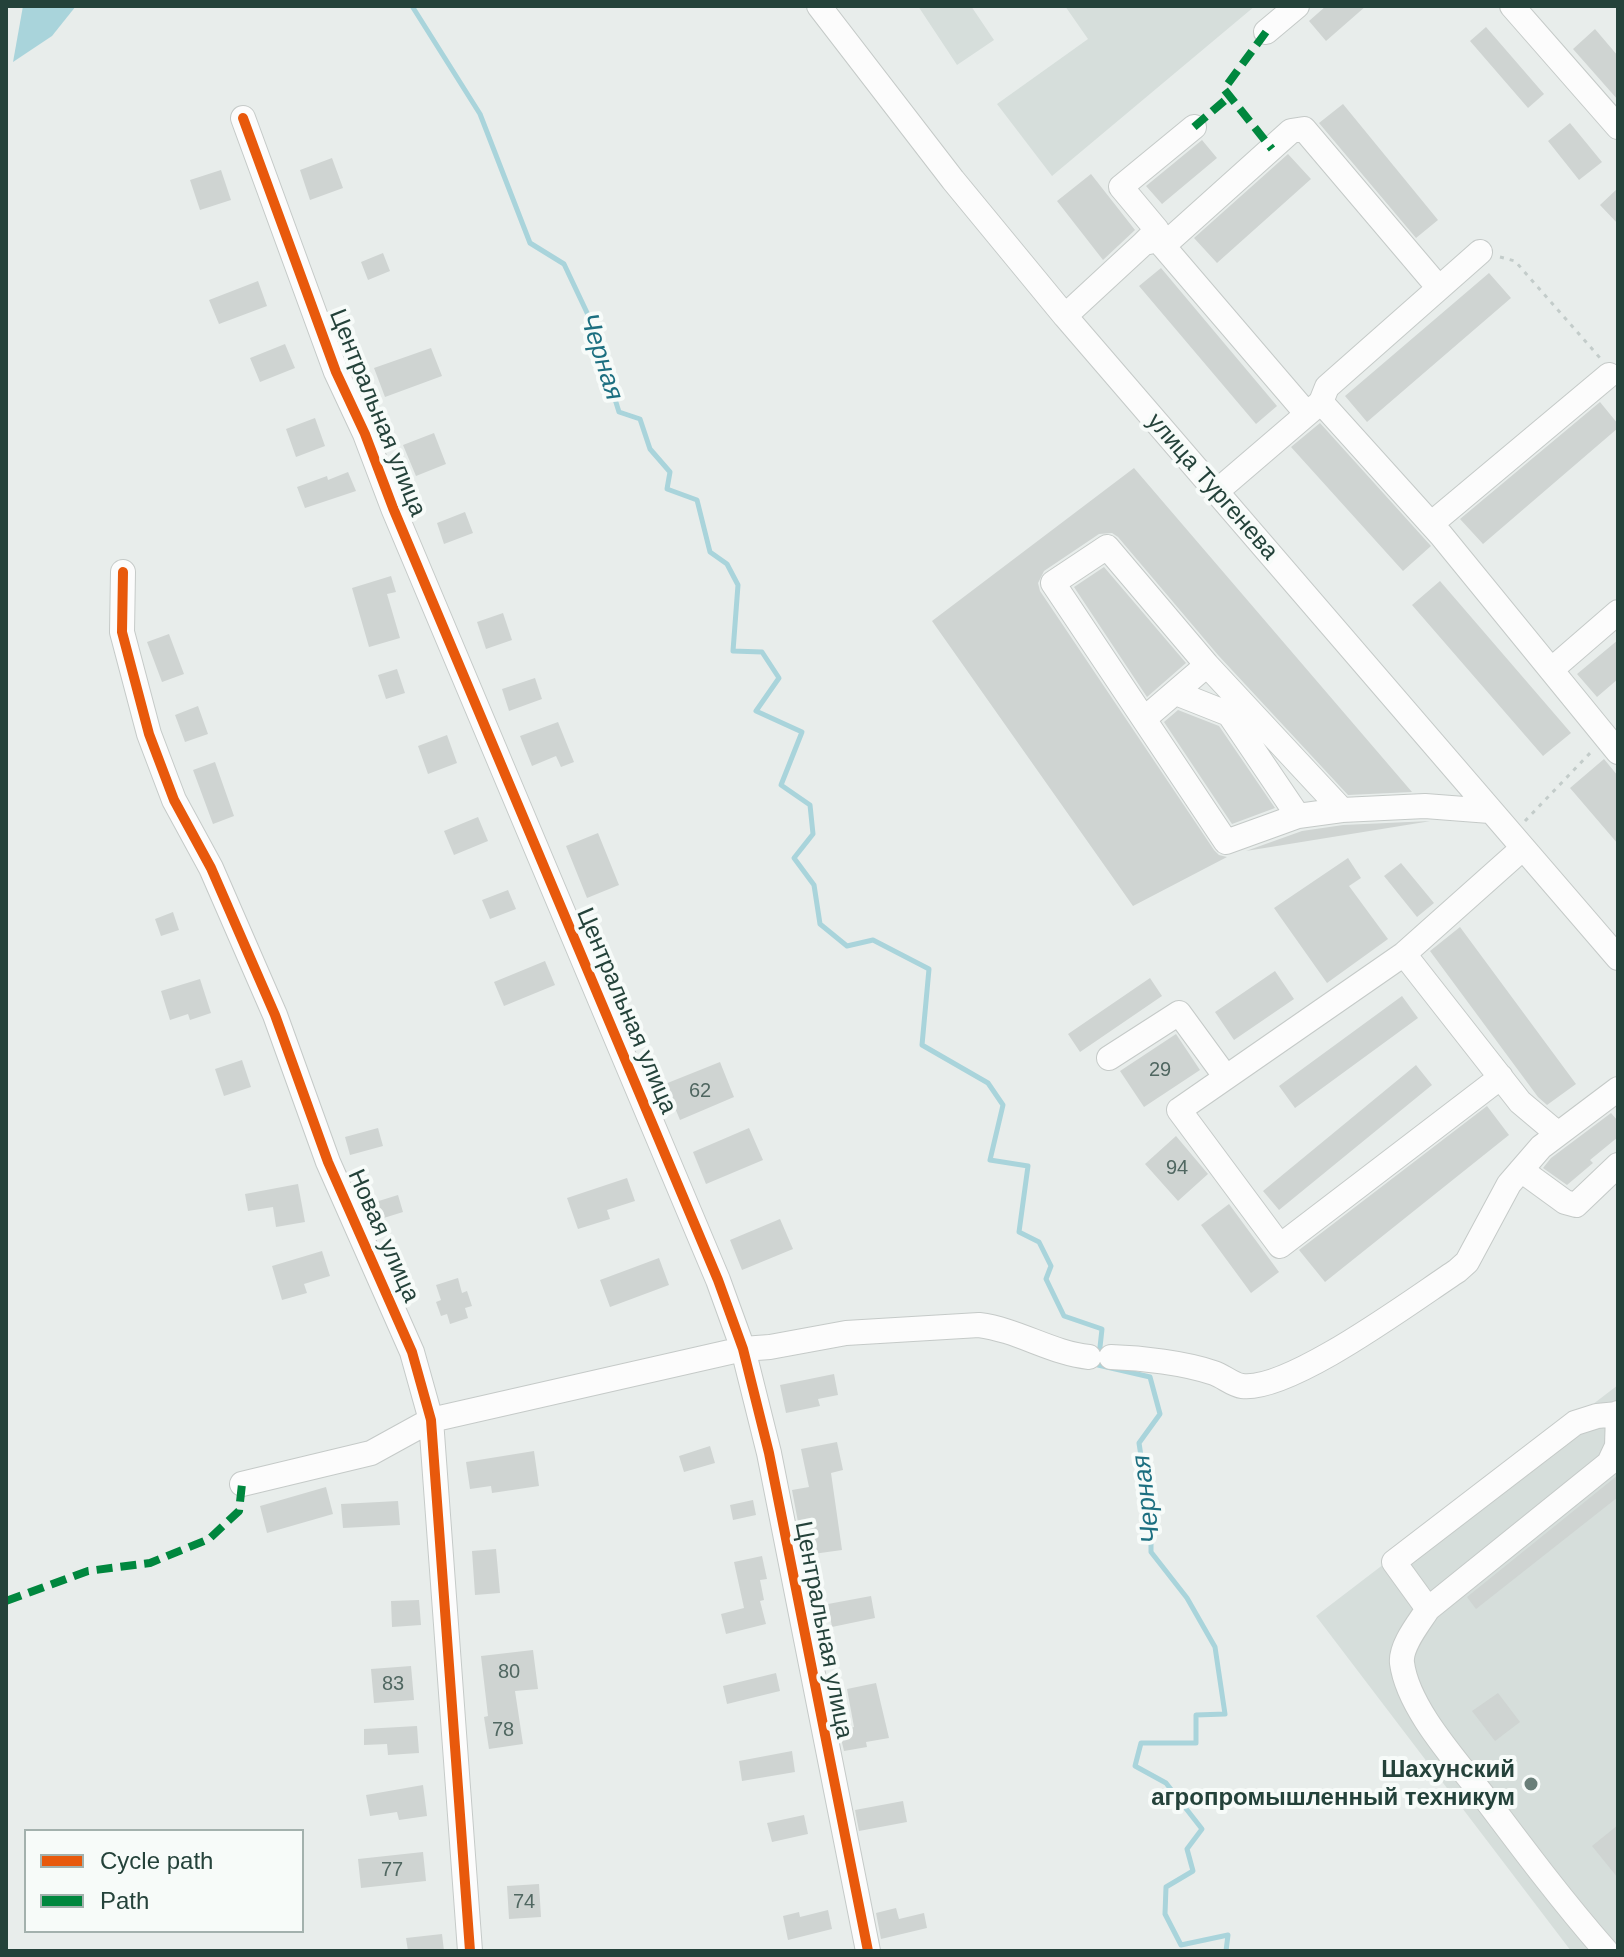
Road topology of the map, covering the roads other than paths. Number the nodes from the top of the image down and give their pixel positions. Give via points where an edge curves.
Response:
1 (819, 6) edge
2 (1297, 6) edge
3 (1512, 6) edge
4 (1266, 32) dead end
5 (243, 118) dead end
6 (1194, 127) dead end
7 (1618, 127) edge
8 (1154, 245) junction
9 (1480, 252) road end
10 (1439, 288) junction
11 (1065, 316) junction
12 (1609, 375) road end
13 (1314, 408) junction
14 (1216, 492) junction
15 (1431, 524) junction
16 (123, 572) dead end
17 (1618, 612) edge
18 (1207, 665) junction
19 (1551, 670) junction
20 (1176, 693) junction
21 (1144, 719) junction
22 (1612, 744) edge
23 (1342, 810) junction
24 (1490, 811) junction
25 (1298, 816) junction
26 (1517, 841) junction
27 (1404, 954) junction
28 (1618, 958) edge
29 (1109, 1058) dead end
30 (1225, 1076) junction
31 (1501, 1077) junction
32 (1617, 1091) edge
33 (1558, 1134) junction
34 (1618, 1165) edge
35 (1521, 1170) junction
36 (743, 1349) junction
37 (1618, 1414) edge
38 (431, 1420) junction
39 (242, 1484) dead end
40 (1428, 1609) junction
41 (470, 1951) edge
42 (868, 1951) edge
43 (1606, 1951) edge

1 - 11 street, улица Тургенева
2 - 4 street
3 - 7 street
5 - 36 street, Центральная улица via 336,372
6 - 8 street via 1121,187 1157,230
8 - 10 street via 1291,131 1304,129
8 - 11 street
8 - 13 street
9 - 10 street
10 - 13 street via 1327,387
11 - 14 street, улица Тургенева
12 - 15 street
13 - 14 street
13 - 15 street
14 - 24 street, улица Тургенева
15 - 19 street
16 - 38 street, Новая улица via 122,632 149,734 174,800 211,868 275,1015 328,1162 412,1352
17 - 19 street
18 - 20 street
18 - 21 street via 1107,547 1053,583
18 - 23 street
19 - 22 street
20 - 21 street
20 - 25 street via 1229,714
21 - 25 street via 1226,842
23 - 24 street via 1425,806
23 - 25 street
24 - 26 street, улица Тургенева
26 - 27 street
26 - 28 street, улица Тургенева
27 - 30 street
27 - 31 street
29 - 30 street via 1179,1013
30 - 31 street via 1179,1110 1280,1246
31 - 33 street via 1520,1102
32 - 33 street
33 - 35 street
34 - 35 street via 1576,1205
35 - 36 street via 1457,1271 1312,1365 1279,1380 1242,1386 1212,1372 1134,1358 1070,1355 979,1325 846,1333
36 - 38 street
36 - 42 street, Центральная улица via 769,1453
37 - 40 street via 1617,1446 1609,1463
37 - 40 street via 1575,1423 1394,1562
38 - 39 street via 371,1453
38 - 41 street, Новая улица
40 - 43 street via 1401,1660 1408,1688 1437,1734

